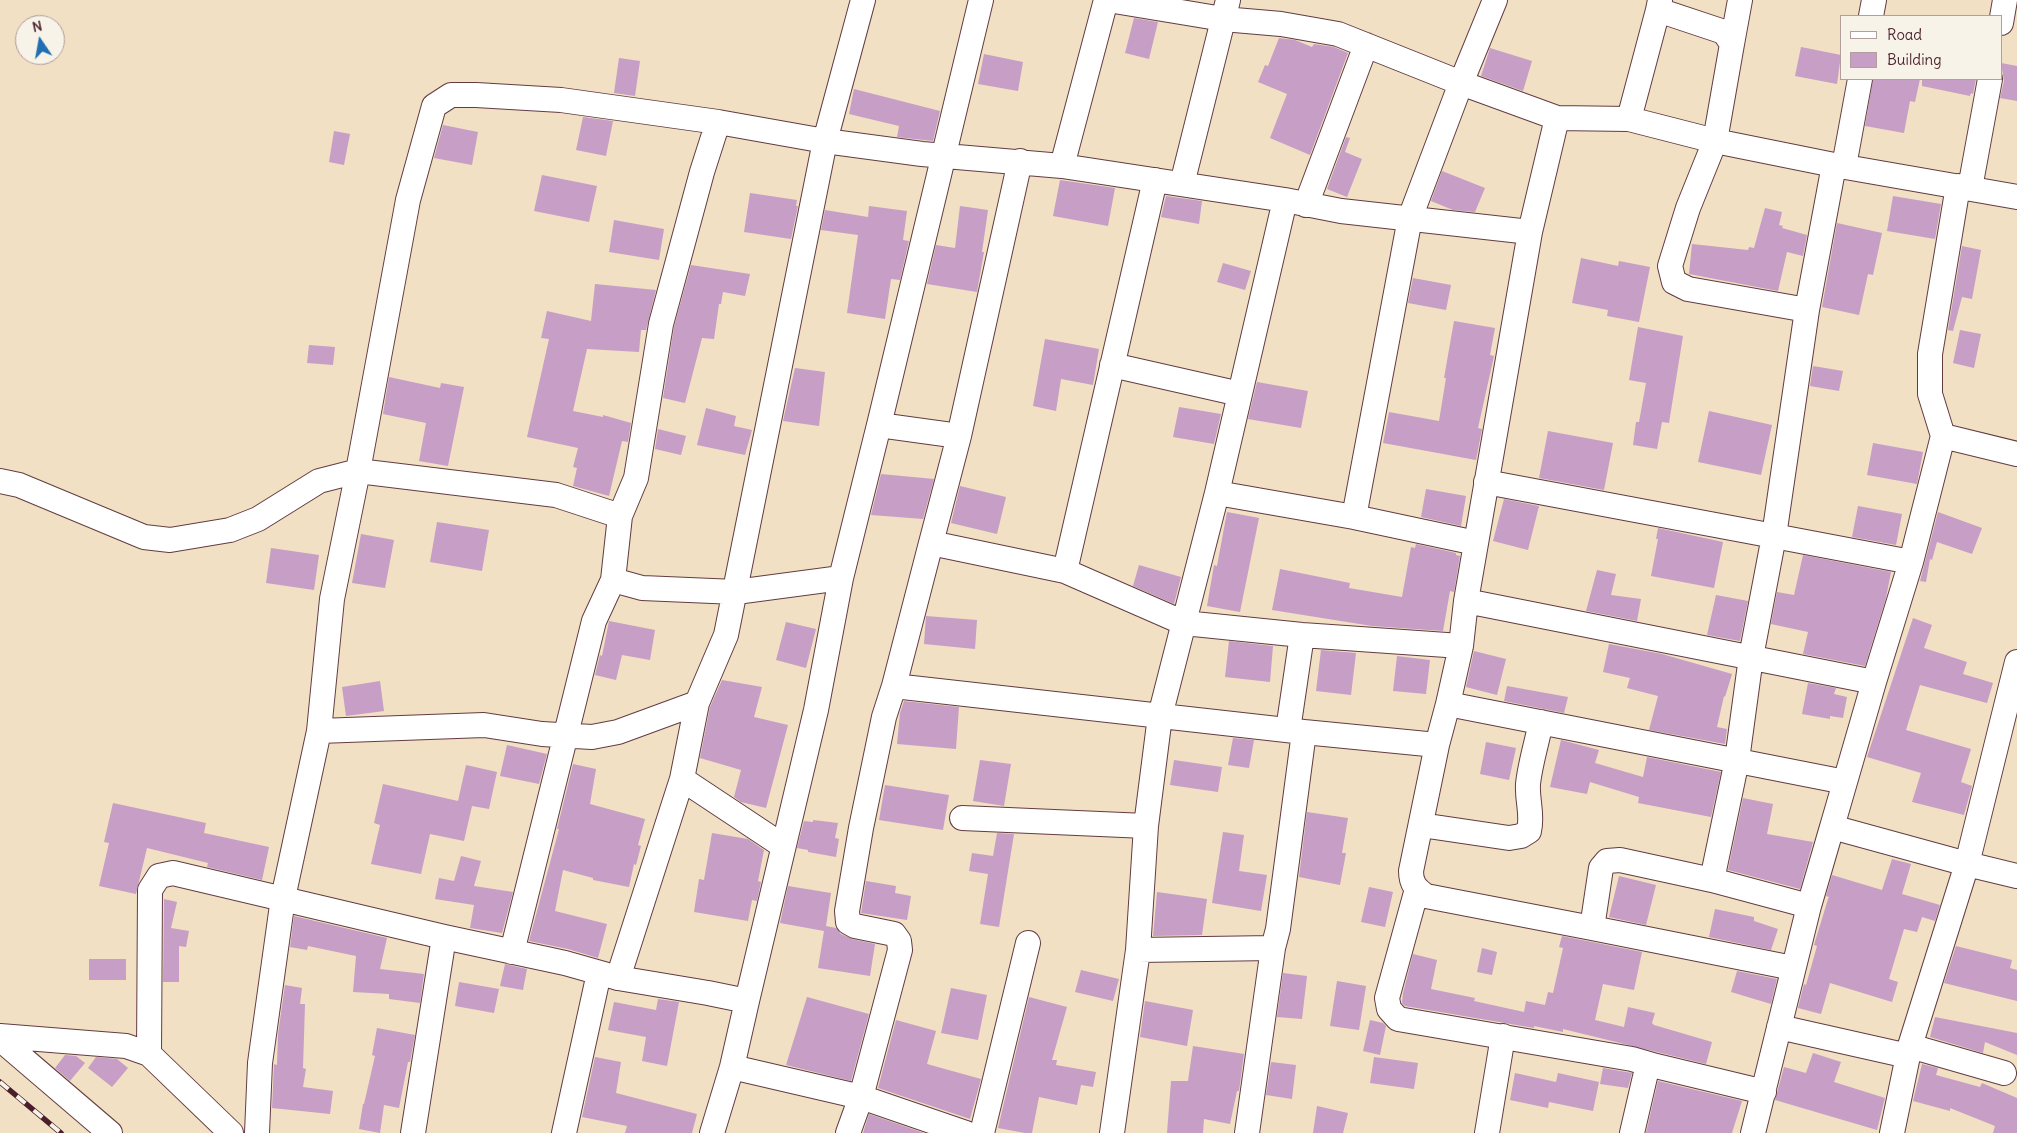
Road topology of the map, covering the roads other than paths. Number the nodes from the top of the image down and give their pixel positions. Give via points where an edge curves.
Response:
1 (863, 0) edge
2 (981, 0) edge
3 (1107, 0) edge
4 (1495, 0) edge
5 (1740, 0) edge
6 (1874, 0) edge
7 (2005, 0) edge
8 (1659, 5) edge
9 (1225, 10) edge
10 (1871, 15) edge
11 (2002, 17) edge
12 (1732, 44) junction
13 (1366, 45) junction
14 (1860, 80) edge
15 (1990, 80) edge
16 (1461, 83) junction
17 (1557, 118) junction
18 (1629, 119) junction
19 (718, 122) junction
20 (824, 141) junction
21 (1715, 141) junction
22 (943, 154) junction
23 (1020, 161) junction
24 (1062, 166) junction
25 (1839, 166) junction
26 (1155, 180) junction
27 (1182, 184) junction
28 (1964, 187) junction
29 (2017, 197) edge
30 (1296, 202) junction
31 (1410, 218) junction
32 (1530, 232) junction
33 (1807, 310) junction
34 (1112, 365) junction
35 (1240, 394) junction
36 (879, 425) junction
37 (959, 436) junction
38 (1943, 436) junction
39 (2017, 454) edge
40 (358, 471) junction
41 (0, 481) edge
42 (1486, 482) junction
43 (1217, 493) junction
44 (620, 516) junction
45 (1354, 518) junction
46 (1774, 536) junction
47 (930, 542) junction
48 (1476, 542) junction
49 (1911, 562) junction
50 (1065, 572) junction
51 (841, 578) junction
52 (612, 580) junction
53 (736, 592) junction
54 (1466, 601) junction
55 (1184, 623) junction
56 (1302, 635) junction
57 (1461, 646) junction
58 (1751, 657) junction
59 (2017, 662) edge
60 (1874, 682) junction
61 (894, 686) junction
62 (697, 703) junction
63 (1448, 704) junction
64 (1160, 716) junction
65 (1541, 722) junction
66 (319, 731) junction
67 (1296, 731) junction
68 (566, 736) junction
69 (1437, 745) junction
70 (1737, 760) junction
71 (682, 779) junction
72 (1844, 782) junction
73 (962, 818) dead end
74 (1146, 826) junction
75 (1421, 826) junction
76 (1832, 827) junction
77 (783, 846) junction
78 (1967, 864) junction
79 (2017, 876) edge
80 (1712, 880) junction
81 (1417, 889) junction
82 (283, 898) junction
83 (1809, 906) junction
84 (1592, 928) junction
85 (444, 937) junction
86 (1028, 943) dead end
87 (1274, 948) junction
88 (1138, 950) junction
89 (512, 952) junction
90 (1793, 968) junction
91 (609, 975) junction
92 (747, 1001) junction
93 (1779, 1027) junction
94 (1503, 1036) junction
95 (0, 1037) edge
96 (1909, 1051) junction
97 (148, 1054) junction
98 (1648, 1064) junction
99 (732, 1067) junction
100 (2004, 1073) dead end
101 (1764, 1092) junction
102 (861, 1097) junction
103 (1893, 1132) edge
104 (110, 1133) edge
105 (231, 1133) edge
106 (257, 1133) edge
107 (413, 1133) edge
108 (564, 1133) edge
109 (712, 1133) edge
110 (848, 1133) edge
111 (966, 1133) edge
112 (982, 1133) edge
113 (1112, 1133) edge
114 (1247, 1133) edge
115 (1487, 1133) edge
116 (1632, 1133) edge
117 (1753, 1133) edge

1 - 20 street
2 - 22 street
3 - 9 street
3 - 24 street
4 - 16 street
5 - 12 street
6 - 10 street
7 - 11 street
8 - 12 street via 1724,32
8 - 18 street
9 - 13 street via 1338,34
9 - 27 street
12 - 21 street
13 - 16 street
13 - 30 street
14 - 25 street
15 - 28 street
16 - 17 street
16 - 31 street
17 - 18 street
17 - 32 street
18 - 21 street
19 - 20 street
19 - 40 street via 561,100 451,95 434,106 408,200
19 - 44 street via 661,324 636,478
20 - 22 street
20 - 53 street
21 - 25 street
21 - 33 street via 1688,208 1670,266 1674,282 1688,289
22 - 23 street
22 - 36 street
23 - 24 street
23 - 37 street
24 - 26 street
25 - 28 street
25 - 33 street
26 - 27 street
26 - 34 street
27 - 30 street
28 - 29 street
28 - 38 street via 1930,354 1930,394
30 - 31 street via 1341,211
30 - 35 street
31 - 32 street
31 - 45 street
32 - 42 street
33 - 46 street
34 - 35 street
34 - 50 street
35 - 43 street
36 - 37 street
36 - 51 street
37 - 47 street
38 - 39 street
38 - 49 street
40 - 41 street via 319,481 258,519 230,530 170,540 144,537 19,484
40 - 44 street via 556,495
40 - 66 street via 332,599
42 - 46 street
42 - 48 street
43 - 45 street
43 - 55 street
44 - 52 street
45 - 48 street
46 - 49 street
46 - 58 street
47 - 50 street
47 - 61 street
48 - 54 street
49 - 60 street
50 - 55 street
51 - 53 street
51 - 77 street via 816,710
52 - 53 street via 642,588
52 - 68 street via 594,621
53 - 62 street via 726,635
54 - 57 street
54 - 58 street
55 - 56 street
55 - 64 street
56 - 57 street
56 - 67 street
57 - 63 street
58 - 60 street
58 - 70 street
59 - 78 street
60 - 72 street
61 - 64 street
61 - 102 street via 884,717 847,912 848,922 854,926 894,934 900,950
62 - 68 street via 618,732 592,737
62 - 71 street
63 - 65 street
63 - 69 street
64 - 67 street
64 - 74 street
65 - 70 street
65 - 75 street via 1528,782 1532,821 1529,831 1509,838
66 - 68 street via 484,725
66 - 82 street
67 - 69 street
67 - 87 street
68 - 89 street
69 - 75 street
70 - 72 street
70 - 80 street
71 - 77 street
71 - 91 street
72 - 76 street
73 - 74 street
74 - 88 street
75 - 81 street via 1411,871 1411,880
76 - 78 street
76 - 83 street
77 - 92 street
78 - 79 street
78 - 96 street
80 - 83 street
80 - 84 street via 1620,860 1607,861 1601,868
81 - 84 street via 1426,896
81 - 94 street via 1387,998 1389,1009 1398,1019
82 - 85 street
82 - 97 street via 172,873 159,876 150,890 148,909
82 - 106 street via 260,1063
83 - 90 street
84 - 90 street
85 - 89 street
85 - 107 street
86 - 112 street
87 - 88 street
87 - 114 street
88 - 113 street
89 - 91 street
90 - 93 street
91 - 92 street
91 - 108 street
92 - 99 street
93 - 96 street
93 - 101 street
94 - 98 street via 1632,1058
94 - 115 street
95 - 97 street via 126,1046
95 - 104 street
96 - 100 street
96 - 103 street
97 - 105 street
98 - 101 street
98 - 116 street
99 - 102 street
99 - 109 street
101 - 117 street
102 - 110 street
102 - 111 street

